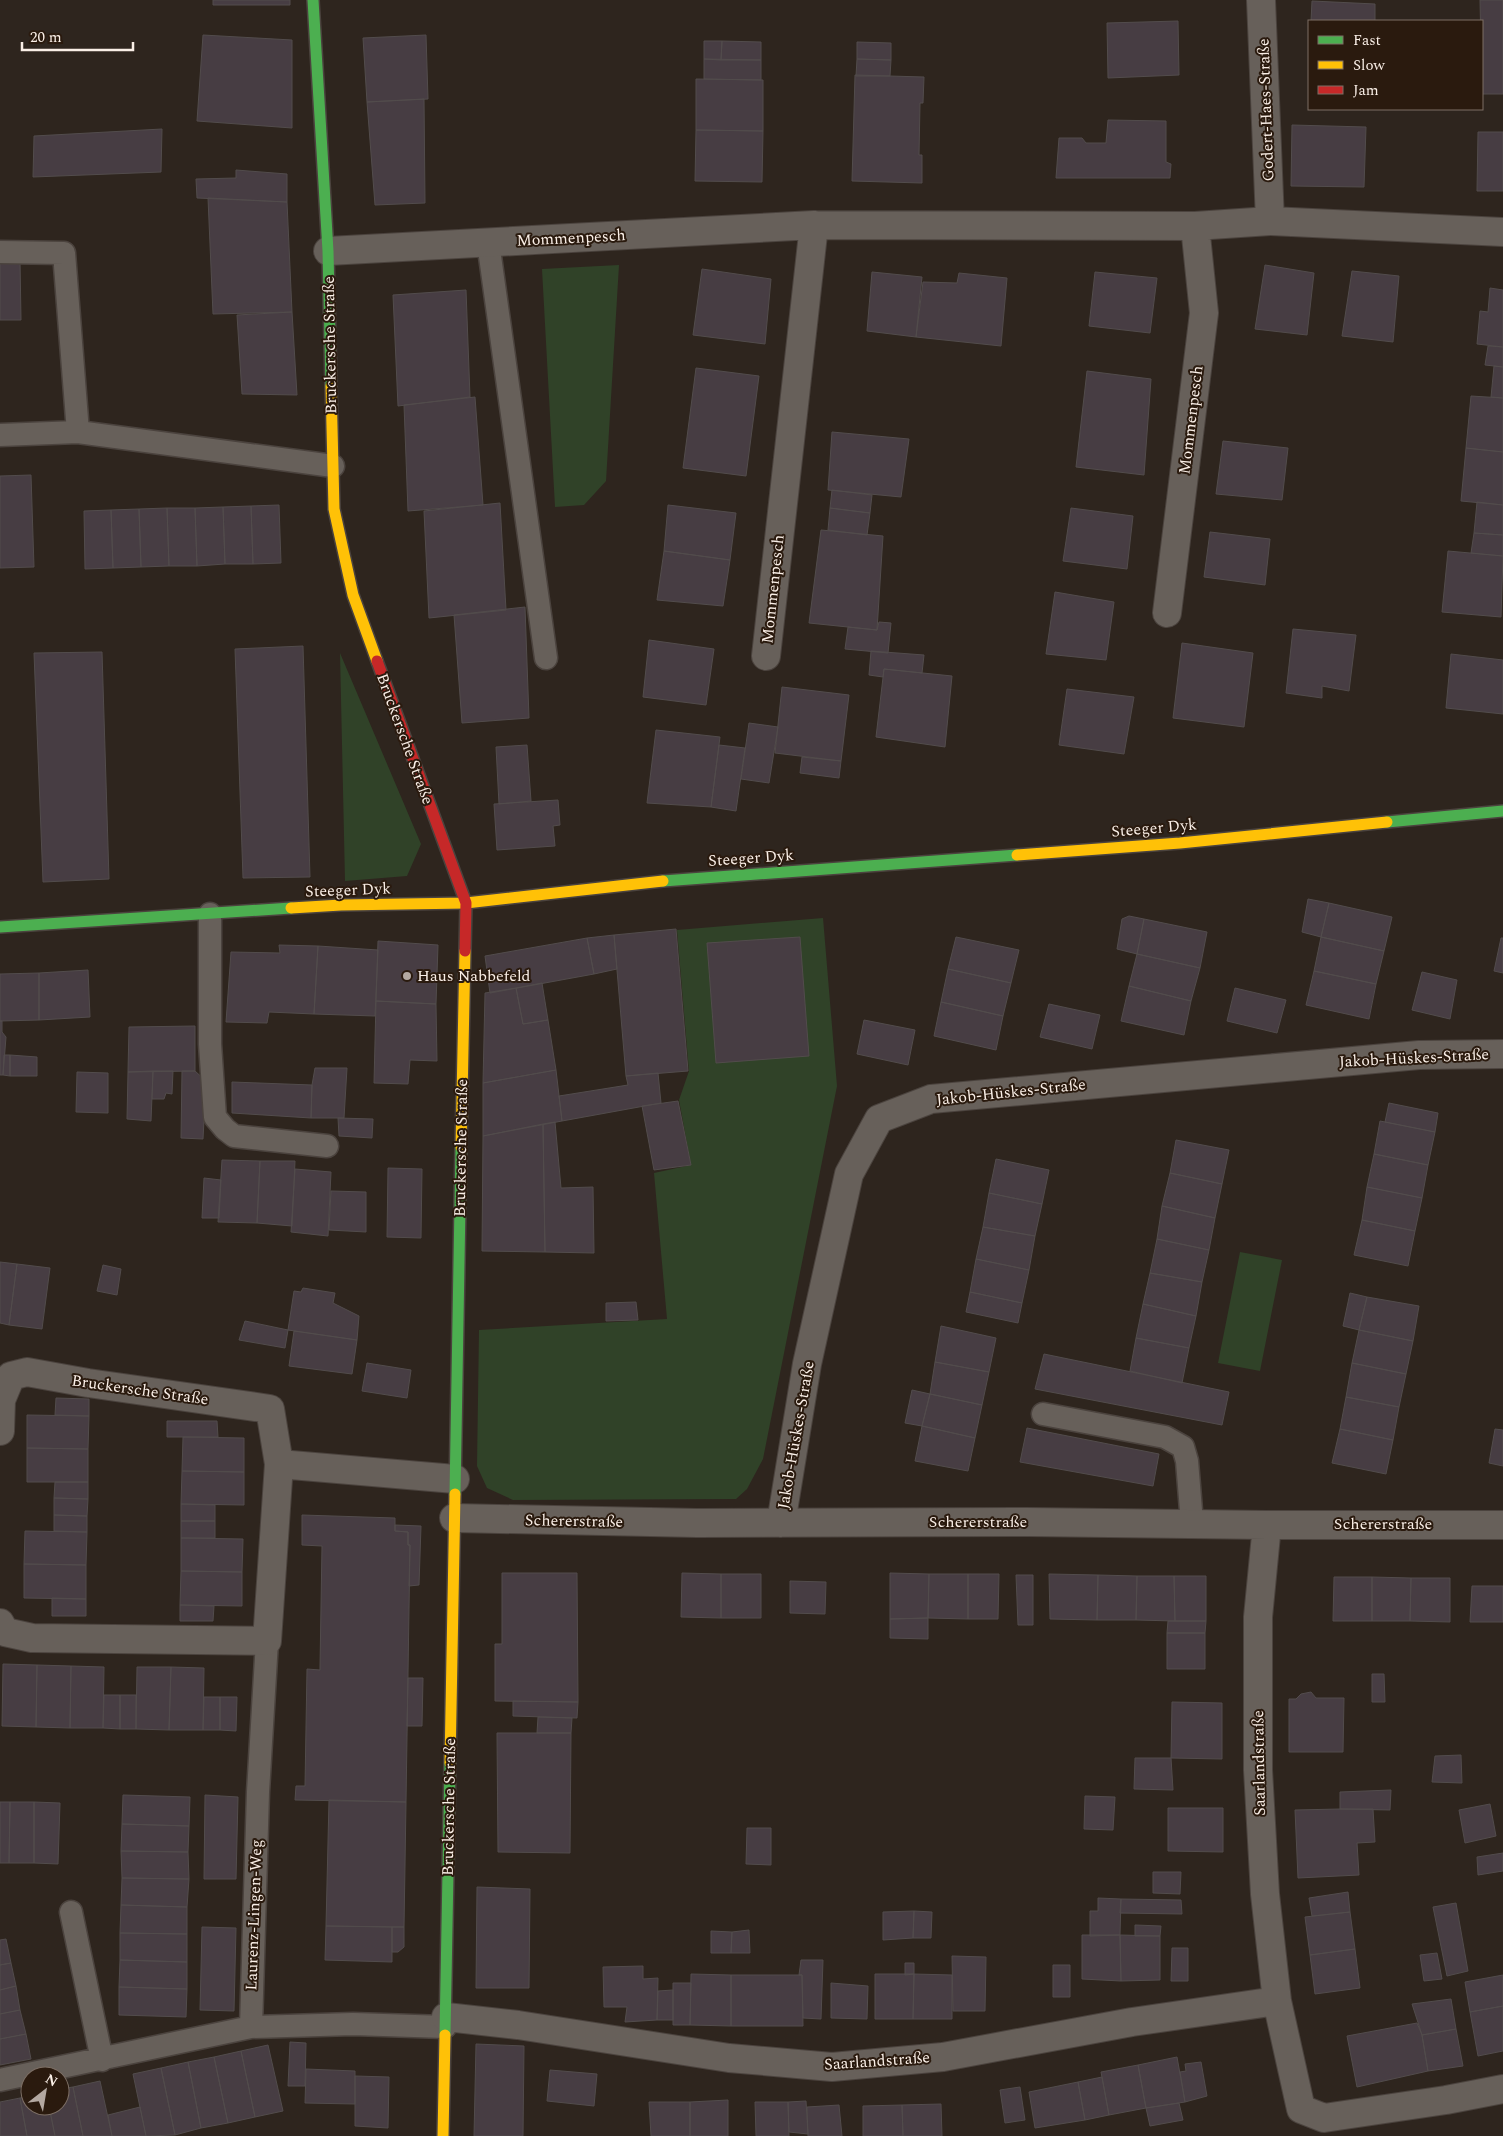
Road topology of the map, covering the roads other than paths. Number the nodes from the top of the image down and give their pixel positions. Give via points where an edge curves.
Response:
1 (313, 0) edge
2 (1261, 0) edge
3 (1270, 221) junction
4 (814, 224) junction
5 (1195, 226) junction
6 (1503, 232) edge
7 (488, 242) junction
8 (328, 251) junction
9 (0, 252) edge
10 (78, 432) junction
11 (0, 435) edge
12 (333, 466) junction
13 (1167, 613) dead end
14 (766, 656) dead end
15 (546, 658) dead end
16 (1503, 811) edge
17 (466, 903) junction
18 (210, 914) junction
19 (0, 927) edge
20 (1503, 1054) edge
21 (327, 1146) dead end
22 (1042, 1414) dead end
23 (0, 1431) edge
24 (280, 1464) junction
25 (455, 1479) junction
26 (454, 1518) junction
27 (781, 1523) junction
28 (1192, 1523) junction
29 (1503, 1524) edge
30 (1267, 1525) junction
31 (0, 1623) edge
32 (267, 1641) junction
33 (71, 1912) dead end
34 (1277, 2001) junction
35 (446, 2022) junction
36 (250, 2027) junction
37 (102, 2060) junction
38 (0, 2080) edge
39 (1503, 2089) edge
40 (443, 2136) edge

1 - 8 street, Bruckersche Straße
2 - 3 street, Godert-Haes-Straße
3 - 5 street, Mommenpesch
3 - 6 street, Mommenpesch
4 - 5 street, Mommenpesch
4 - 7 street, Mommenpesch
4 - 14 street, Mommenpesch
5 - 13 street, Mommenpesch via 1204,313
7 - 8 street, Mommenpesch
7 - 15 lane
8 - 12 street, Bruckersche Straße
9 - 10 lane via 64,253
10 - 11 lane
10 - 12 lane
12 - 17 street, Bruckersche Straße via 334,509 354,595
16 - 17 street, Steeger Dyk via 1180,843 692,878
17 - 18 street, Steeger Dyk via 341,905
17 - 25 street, Bruckersche Straße
18 - 19 street, Steeger Dyk
18 - 21 lane via 210,1044 215,1117 234,1136
20 - 27 street, Jakob-Hüskes-Straße via 1419,1056 931,1099 879,1119 849,1174 807,1364
22 - 28 lane via 1165,1437 1183,1447
23 - 24 street, Bruckersche Straße via 1,1400 11,1376 28,1372 270,1409
24 - 25 street
24 - 32 street, Bruckersche Straße
25 - 26 street, Bruckersche Straße
26 - 27 street, Schererstraße
26 - 35 street, Bruckersche Straße
27 - 28 street, Schererstraße
28 - 30 street, Schererstraße
29 - 30 street, Schererstraße
30 - 34 street, Saarlandstraße via 1258,1617 1258,1770 1265,1894
31 - 32 street via 5,1632 32,1638
32 - 36 lane, Laurenz-Lingen-Weg
33 - 37 lane
34 - 35 street, Saarlandstraße via 1132,2022 943,2057 832,2067 729,2058 518,2025
34 - 39 street, Saarlandstraße via 1301,2109 1324,2118
35 - 36 lane
35 - 40 street, Bruckersche Straße
36 - 37 lane
37 - 38 lane

